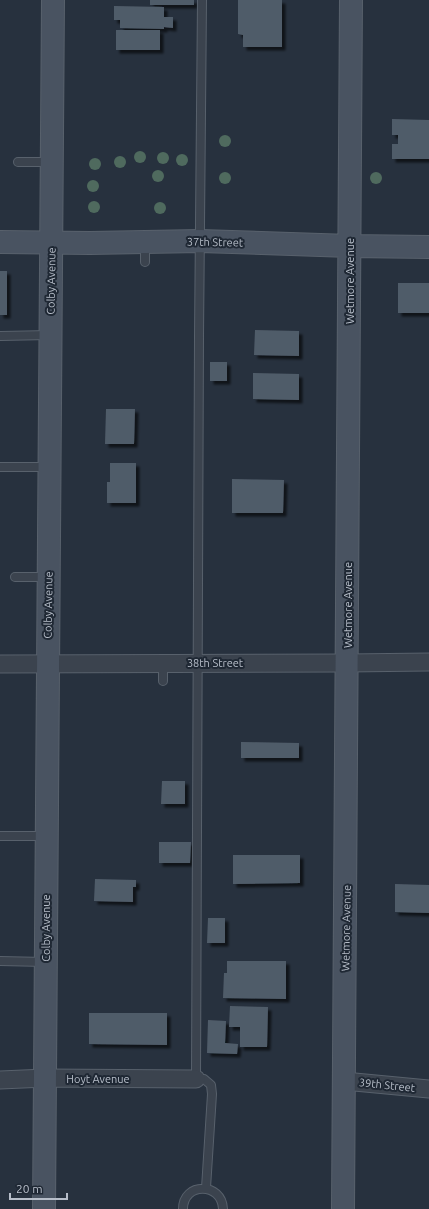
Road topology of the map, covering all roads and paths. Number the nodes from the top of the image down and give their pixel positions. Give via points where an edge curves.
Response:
1 (53, 0) edge
2 (202, 0) edge
3 (351, 0) edge
4 (18, 162) dead end
5 (52, 162) junction
6 (200, 241) junction
7 (0, 242) edge
8 (52, 242) junction
9 (350, 246) junction
10 (429, 247) edge
11 (1, 336) edge
12 (50, 336) junction
13 (0, 467) edge
14 (49, 467) junction
15 (15, 577) dead end
16 (49, 578) junction
17 (429, 662) edge
18 (163, 663) junction
19 (197, 663) junction
20 (348, 663) junction
21 (0, 664) edge
22 (48, 664) junction
23 (163, 681) dead end
24 (0, 836) edge
25 (46, 836) junction
26 (0, 961) edge
27 (46, 962) junction
28 (46, 1078) junction
29 (196, 1079) junction
30 (0, 1080) edge
31 (344, 1081) junction
32 (429, 1089) edge
33 (206, 1188) junction
34 (44, 1209) edge
35 (183, 1209) edge
36 (223, 1209) edge
37 (343, 1209) edge

1 - 5 street, Colby Avenue
2 - 6 lane
3 - 9 street, Wetmore Avenue
4 - 5 lane
5 - 8 street, Colby Avenue
6 - 8 street, 37th Street via 145,252
6 - 9 street, 37th Street
6 - 19 lane
7 - 8 street, 37th Street
8 - 12 street, Colby Avenue
9 - 10 street, 37th Street
9 - 20 street, Wetmore Avenue
11 - 12 lane
12 - 14 street, Colby Avenue
13 - 14 lane
14 - 16 street, Colby Avenue
15 - 16 lane
16 - 22 street, Colby Avenue
17 - 20 street, 38th Street
18 - 19 street, 38th Street
18 - 22 street, 38th Street
18 - 23 lane
19 - 20 street, 38th Street
19 - 29 lane
20 - 31 street, Wetmore Avenue
21 - 22 street, 38th Street
22 - 25 street, Colby Avenue
24 - 25 lane
25 - 27 street, Colby Avenue
26 - 27 lane
27 - 28 street, Colby Avenue
28 - 29 street, Hoyt Avenue
28 - 30 street, Hoyt Avenue
28 - 34 street, Colby Avenue
29 - 33 lane via 204,1079 211,1085 212,1094
31 - 32 street, 39th Street
31 - 37 street, Wetmore Avenue
33 - 35 lane via 188,1195
33 - 36 lane via 218,1195 222,1200

